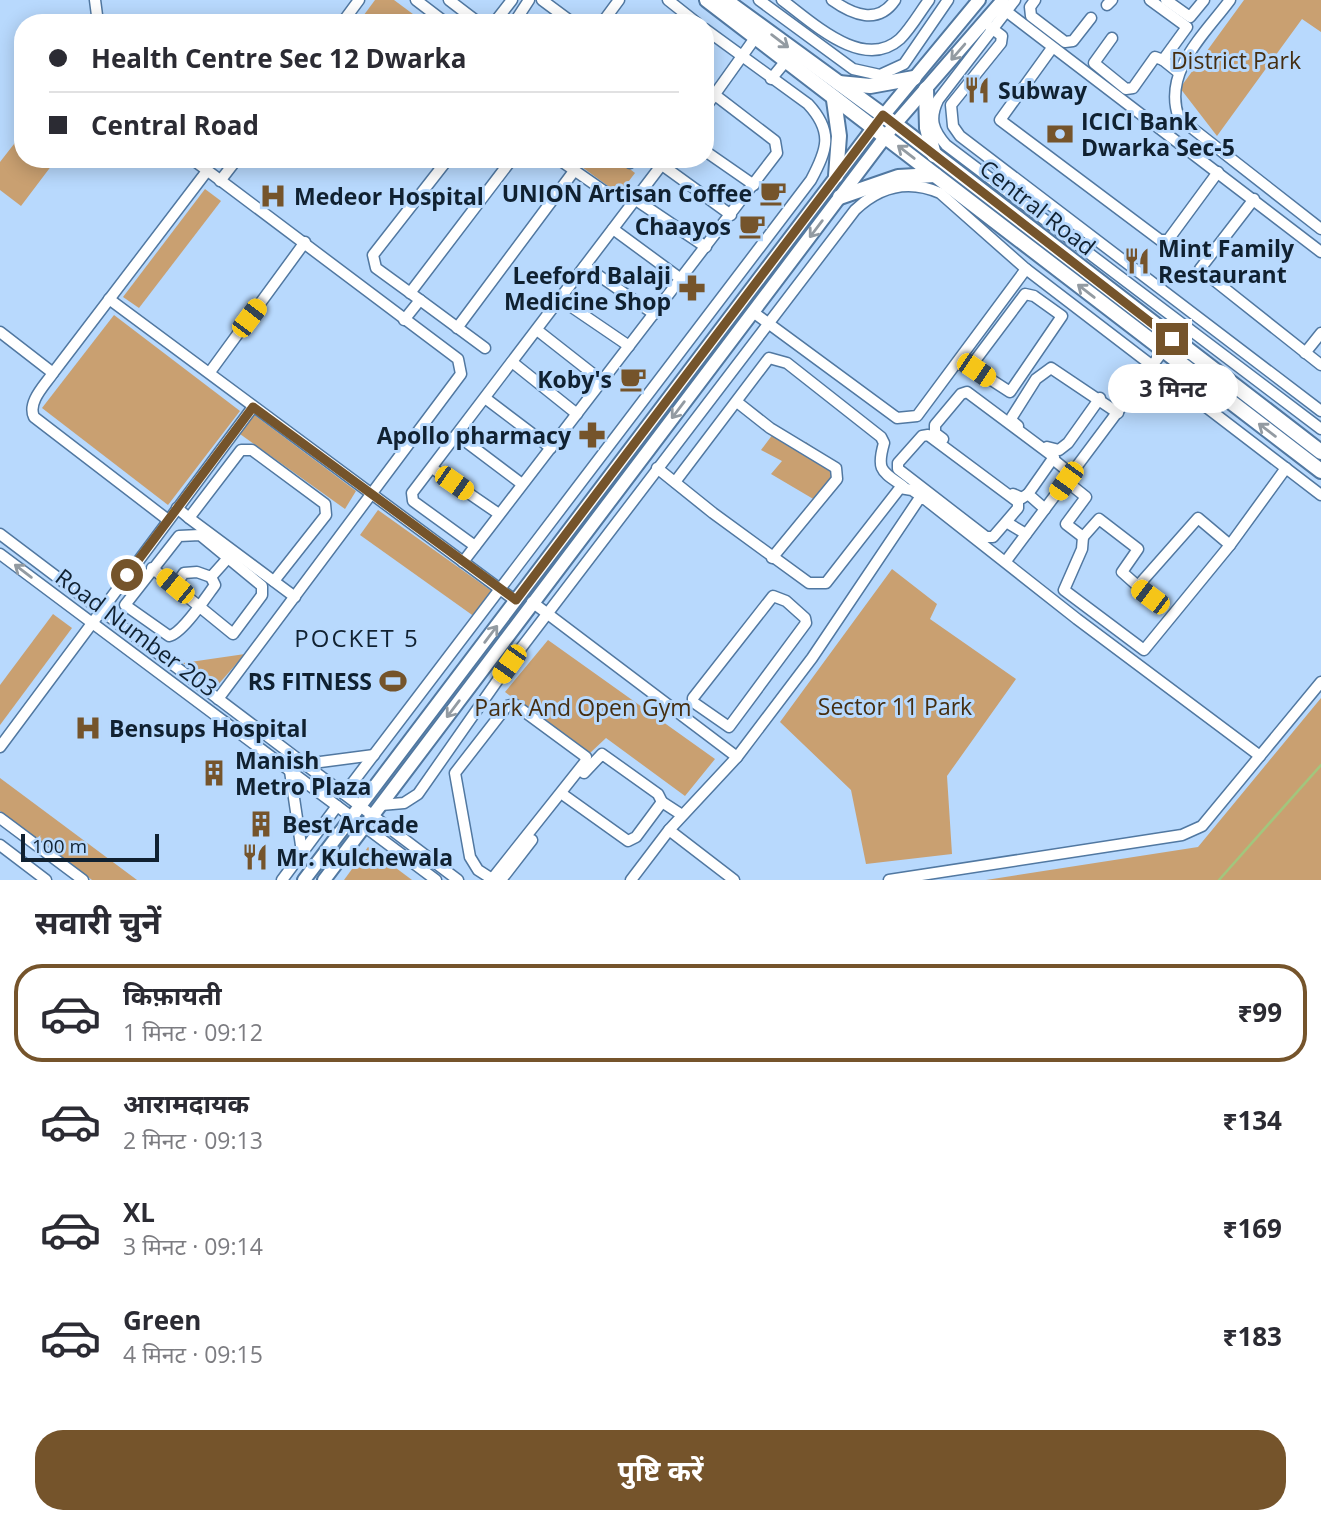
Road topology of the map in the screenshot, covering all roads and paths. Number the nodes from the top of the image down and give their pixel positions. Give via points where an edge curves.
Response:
1 (416, 0) edge
2 (449, 0) edge
3 (512, 0) edge
4 (542, 0) edge
5 (668, 0) edge
6 (707, 0) edge
7 (725, 0) edge
8 (760, 0) edge
9 (782, 0) edge
10 (832, 0) edge
11 (895, 0) edge
12 (929, 0) edge
13 (948, 0) edge
14 (979, 0) edge
15 (1015, 0) edge
16 (1035, 0) edge
17 (1150, 0) edge
18 (1166, 0) edge
19 (1204, 0) edge
20 (1230, 0) edge
21 (1002, 6) edge
22 (434, 14) edge
23 (467, 14) edge
24 (501, 14) edge
25 (561, 14) edge
26 (686, 14) edge
27 (1091, 18) dead end
28 (989, 26) junction
29 (714, 36) edge
30 (755, 38) junction
31 (1112, 38) dead end
32 (1052, 48) junction
33 (743, 58) junction
34 (1163, 60) junction
35 (785, 62) junction
36 (1178, 72) junction
37 (914, 78) junction
38 (771, 79) junction
39 (837, 83) junction
40 (926, 89) junction
41 (715, 94) joint
42 (834, 100) junction
43 (883, 115) junction
44 (895, 124) junction
45 (873, 128) junction
46 (886, 137) junction
47 (934, 155) junction
48 (714, 157) edge
49 (203, 168) edge
50 (230, 168) edge
51 (441, 168) edge
52 (505, 168) edge
53 (572, 168) edge
54 (660, 168) edge
55 (672, 168) edge
56 (575, 170) junction
57 (207, 171) junction
58 (1218, 172) junction
59 (935, 175) junction
60 (836, 176) junction
61 (220, 181) junction
62 (754, 185) junction
63 (604, 191) dead end
64 (840, 197) junction
65 (636, 200) junction
66 (1254, 200) junction
67 (731, 215) junction
68 (613, 229) junction
69 (1321, 229) edge
70 (305, 243) junction
71 (706, 247) junction
72 (1321, 252) edge
73 (586, 266) junction
74 (1026, 269) junction
75 (681, 279) junction
76 (1160, 289) junction
77 (410, 293) junction
78 (109, 299) junction
79 (560, 299) junction
80 (420, 300) junction
81 (1150, 301) junction
82 (1072, 303) junction
83 (753, 312) junction
84 (654, 314) junction
85 (1062, 316) junction
86 (404, 320) junction
87 (769, 323) junction
88 (457, 328) junction
89 (537, 330) junction
90 (0, 332) edge
91 (1321, 333) edge
92 (629, 346) junction
93 (485, 348) dead end
94 (1163, 351) junction
95 (1305, 353) junction
96 (512, 362) junction
97 (1153, 365) junction
98 (1321, 365) edge
99 (210, 372) junction
100 (53, 373) junction
101 (602, 381) junction
102 (485, 398) junction
103 (1100, 398) junction
104 (1307, 401) junction
105 (737, 402) junction
106 (253, 407) junction
107 (1321, 411) edge
108 (1118, 412) junction
109 (1298, 412) junction
110 (577, 414) junction
111 (1321, 429) edge
112 (457, 435) junction
113 (551, 447) junction
114 (1321, 452) edge
115 (1054, 460) junction
116 (432, 468) junction
117 (657, 468) junction
118 (1286, 468) junction
119 (1321, 471) edge
120 (1069, 477) junction
121 (675, 482) junction
122 (522, 484) junction
123 (904, 487) junction
124 (1028, 494) junction
125 (371, 495) junction
126 (1321, 495) edge
127 (920, 496) junction
128 (177, 508) junction
129 (1045, 509) junction
130 (499, 514) junction
131 (189, 518) junction
132 (168, 520) junction
133 (1006, 522) junction
134 (1026, 534) junction
135 (1, 537) edge
136 (1083, 537) junction
137 (13, 544) junction
138 (475, 545) junction
139 (1230, 545) junction
140 (1, 557) edge
141 (228, 558) junction
142 (772, 558) junction
143 (1006, 561) junction
144 (463, 562) junction
145 (152, 568) junction
146 (211, 577) junction
147 (274, 581) junction
148 (175, 586) junction
149 (1137, 587) junction
150 (501, 590) junction
151 (295, 597) junction
152 (1150, 597) dead end
153 (516, 600) junction
154 (533, 602) junction
155 (125, 604) junction
156 (199, 606) junction
157 (101, 610) junction
158 (547, 613) junction
159 (114, 620) junction
160 (91, 622) junction
161 (1321, 682) edge
162 (219, 699) junction
163 (729, 727) junction
164 (715, 741) junction
165 (0, 747) edge
166 (374, 755) junction
167 (1260, 756) junction
168 (737, 758) junction
169 (305, 764) junction
170 (290, 771) junction
171 (344, 794) junction
172 (565, 796) junction
173 (662, 802) junction
174 (361, 805) junction
175 (337, 806) junction
176 (377, 810) junction
177 (682, 815) junction
178 (352, 817) junction
179 (0, 818) edge
180 (365, 826) junction
181 (669, 830) junction
182 (0, 845) edge
183 (302, 852) junction
184 (47, 880) edge
185 (82, 880) edge
186 (282, 880) edge
187 (304, 880) edge
188 (324, 880) edge
189 (436, 880) edge
190 (458, 880) edge
191 (492, 880) edge
192 (501, 880) edge
193 (631, 880) edge
194 (734, 880) edge
195 (890, 880) edge

1 - 22 street
2 - 23 street
3 - 24 street
4 - 25 street
5 - 26 street
6 - 30 main road, Central Road
7 -> 39 main road, Central Road
8 - 13 street via 853,69 880,75 904,64
9 - 12 street via 850,46 867,50 883,49 900,39
10 - 11 street via 856,15 867,16 886,11
14 - 37 street
15 - 21 street
16 - 27 street via 1031,16 1065,42 1073,41
17 - 34 street via 1187,27
18 - 19 street via 1190,17
20 - 36 street
21 - 28 street
21 - 32 street
28 -> 40 street
28 - 76 street via 1002,36 1001,43 957,94 951,105 953,126 1023,186
28 - 81 street via 932,112 936,133
29 - 33 street
30 - 33 street
30 - 35 main road, Central Road
31 - 34 street via 1094,63 1126,89 1133,88 1155,57
32 - 58 street
32 - 58 street via 1000,120 1021,137 1160,240 1168,240
33 - 38 street
33 - 41 street
34 - 36 street
35 - 38 street
35 - 42 main road, Central Road
36 - 69 street via 1173,102 1179,118
37 - 39 main road via 870,86
37 - 43 street
38 - 150 street via 808,104 826,133 825,153 811,180
39 - 43 main road, Central Road
40 - 44 street
40 - 47 main road via 927,128
41 - 62 street via 775,141 777,153
42 - 45 main road, Central Road
42 - 60 main road via 839,136
43 - 44 main road, Central Road
43 - 45 street
44 - 46 street
44 - 47 main road, Central Road
45 - 46 main road, Central Road
45 - 60 street
59 -> 46 main road, Central Road
46 - 64 street
47 - 114 main road, Central Road
48 - 62 street
49 - 57 street
50 - 61 street
51 - 77 street via 373,255 376,268
52 - 77 street
53 - 56 street
54 - 65 street
55 - 67 street
56 - 63 street
56 - 88 street
57 - 61 street
57 - 78 street
58 - 66 street
59 - 64 main road via 898,177
94 -> 59 main road, Central Road
60 - 153 street
61 - 70 street
62 - 67 street
64 -> 83 street
65 - 68 street
65 - 71 street
66 - 72 street
66 - 95 street via 1200,269
67 - 71 street
68 - 73 street
68 - 75 street
70 - 86 street
70 - 99 street
71 - 75 street
73 - 79 street
73 - 84 street
74 - 82 street
74 - 87 street via 940,194 924,186 887,189 855,210
74 - 87 street via 917,416 907,419 897,418
75 - 84 street
76 - 81 street
76 - 104 street
77 - 80 street
78 - 99 street
78 - 100 street
79 - 89 street
79 - 92 street
80 - 86 street
80 - 88 street
81 - 109 street
82 - 85 street
82 - 97 street
83 - 87 street
83 -> 154 street
84 - 92 street
85 - 85 street via 1025,294 974,367 1010,392
86 - 125 street via 458,359 461,374
87 - 117 street
88 - 93 street
89 - 96 street
89 - 101 street
90 - 100 street
91 - 95 street
92 - 101 street
94 - 97 street
119 -> 94 main road, Central Road
95 - 98 street
96 - 102 street
96 - 110 street
97 - 108 street
97 - 118 street
99 - 106 street
100 - 132 street via 32,404 34,417
101 - 110 street
102 - 112 street
102 - 113 street
103 - 103 street via 1058,371 1045,369 1011,420 1051,450 1059,450
103 - 108 street
104 - 107 street
104 - 109 street
105 - 121 street
105 - 123 street via 769,358 787,363 881,437 882,471
105 - 142 street via 839,474
106 - 125 street
106 - 128 street
108 - 120 street
109 - 111 street
110 - 113 street
112 - 116 street
112 - 122 street
113 - 122 street
115 - 120 street
115 - 124 street
115 - 124 street via 967,392 935,425 935,433 1018,498
116 - 130 street
116 - 138 street via 412,493 413,501
117 - 121 street
117 - 158 street
118 - 126 street
118 - 139 street
120 - 129 street
120 - 136 street via 1086,498 1066,524
121 - 142 street
122 - 130 street
123 - 127 street
123 - 142 street via 826,583 809,583
124 - 129 street
125 - 144 street
125 - 151 street
127 - 143 street
127 - 168 street via 812,658
128 - 131 street
128 - 132 street
129 - 134 street
130 - 138 street
131 - 147 street
131 - 147 street via 241,450 252,450 325,504 326,515
132 - 157 street
133 - 133 street via 993,537 986,537 898,469 898,463 928,435 1018,502
133 - 134 street
134 - 143 street
135 - 137 street, Road Number 203
136 - 139 street via 1064,590 1144,650
136 - 149 street via 1099,519 1139,549 1122,572
137 - 140 street
137 - 157 street, Road Number 203
138 - 144 street
139 - 149 street via 1198,518
160 -> 140 street, Road Number 203
141 - 145 street via 200,535 186,534 174,539
141 - 146 street
141 - 156 street via 260,582 262,595 233,634
143 - 167 street
144 - 150 street
145 - 148 street
145 - 155 street
146 - 148 street via 184,573
146 - 156 street via 215,585
147 - 151 street
148 - 156 street
149 - 152 street
150 - 153 street
150 - 166 street
151 - 162 street
174 -> 153 street
154 - 158 street
154 -> 176 street
155 - 156 street via 169,636 177,633
155 - 159 street
157 - 159 street, Road Number 203
157 - 160 street
158 - 164 street
158 - 176 street via 418,794
159 - 162 street, Road Number 203
160 - 165 street
160 - 170 street, Road Number 203
161 - 167 street
162 - 169 street, Road Number 203
163 - 163 street via 693,698 773,596 786,601 806,623
163 - 164 street
164 - 168 street
166 - 169 street
166 - 171 street
167 - 195 street via 1202,826 1182,835
168 - 177 street
169 - 171 street, Road Number 203
170 - 175 street, Road Number 203
170 - 183 street
171 - 174 street, Road Number 203
172 - 173 street via 628,841
172 - 173 street via 602,754 658,794
172 - 192 street
173 - 177 street
174 - 176 street, Road Number 203
174 - 178 street
175 - 178 street, Road Number 203
175 - 183 street
176 - 180 street
176 - 190 street, Road Number 203
177 - 181 street
178 - 180 street, Road Number 203
178 - 187 street
179 - 185 street
180 - 188 street
180 - 189 street, Road Number 203
181 - 193 street
181 - 194 street
182 - 184 street
183 - 186 street
191 - 191 street via 470,857 455,773 514,704 586,758

